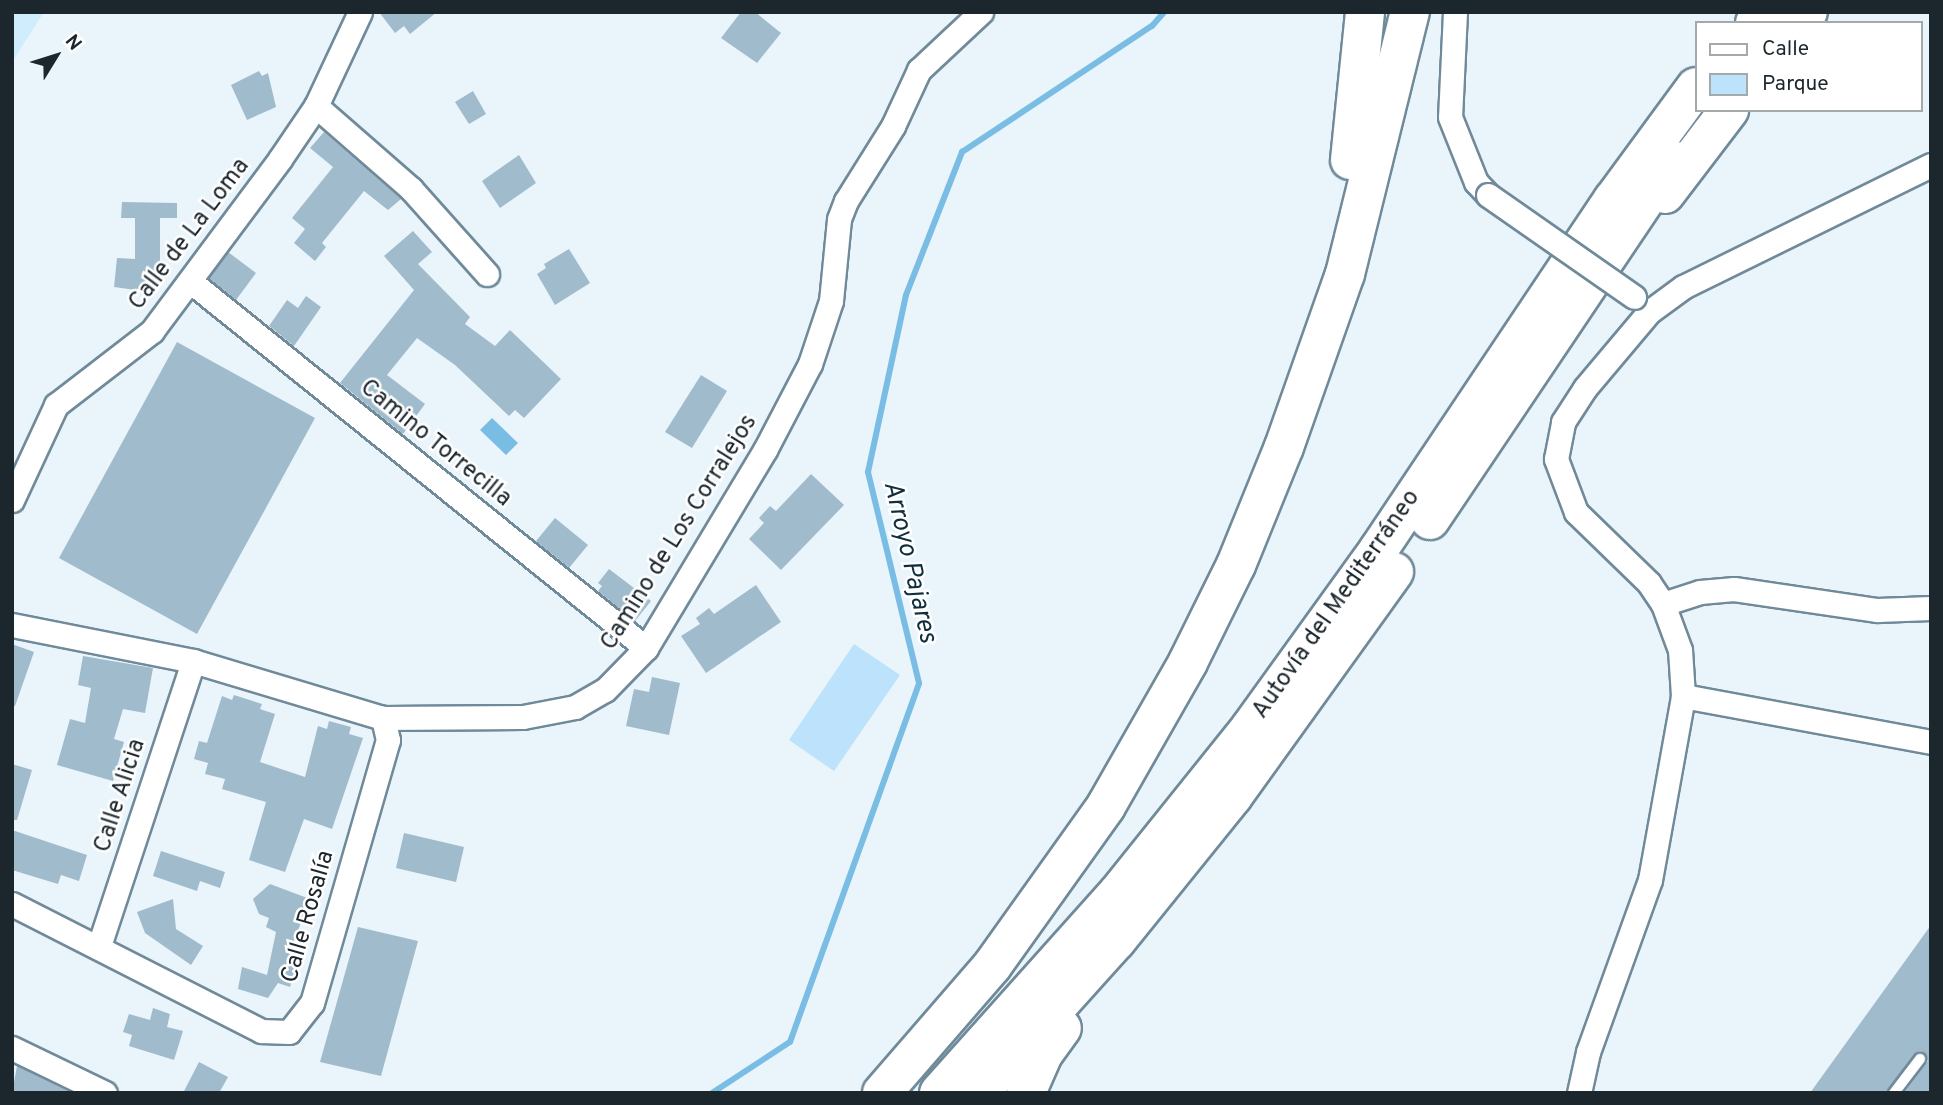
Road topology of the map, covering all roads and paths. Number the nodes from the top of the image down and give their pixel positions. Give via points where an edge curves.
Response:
1 (360, 12) edge
2 (981, 12) edge
3 (1364, 12) edge
4 (1410, 12) edge
5 (1455, 12) edge
6 (1694, 90) edge
7 (316, 106) junction
8 (1703, 112) edge
9 (1727, 112) edge
10 (1931, 165) edge
11 (1626, 232) junction
12 (487, 274) dead end
13 (190, 281) junction
14 (1642, 305) junction
15 (1323, 331) junction
16 (12, 500) edge
17 (1663, 604) junction
18 (1931, 608) edge
19 (12, 625) edge
20 (646, 648) junction
21 (193, 662) junction
22 (1682, 696) junction
23 (383, 718) junction
24 (1931, 742) edge
25 (12, 904) edge
26 (1116, 941) junction
27 (99, 946) junction
28 (12, 1048) edge
29 (1920, 1059) dead end
30 (105, 1093) edge
31 (882, 1093) edge
32 (940, 1093) edge
33 (979, 1093) edge
34 (1026, 1093) edge
35 (1579, 1093) edge
36 (1894, 1093) edge

1 - 7 street, Calle de La Loma
2 - 20 street, Camino de Los Corralejos via 919,70 893,126 846,201 839,219 831,301 810,363 765,450
3 - 15 highway via 1357,127 1329,270
4 - 15 highway via 1345,274
5 - 14 street, bridge via 1450,117 1476,182
6 - 32 highway, Autovía del Mediterráneo via 1613,200 1379,549 1250,728 1118,893
7 - 12 street via 411,189
7 - 13 street, Calle de La Loma
8 - 11 highway
9 - 11 highway via 1667,191
10 - 14 street
11 - 26 highway via 1348,641 1233,796
13 - 16 street, Calle de La Loma via 152,331 56,405
13 - 20 street, Camino Torrecilla
14 - 17 street via 1563,422 1556,459 1576,512 1649,583
15 - 31 highway via 1284,447 1236,565 1188,662 1113,794 992,966
17 - 18 street via 1700,592 1734,589 1877,610
17 - 22 street via 1680,650
19 - 21 street, Camino de Los Corralejos
20 - 23 street, Camino de Los Corralejos via 605,690 575,708 523,717
21 - 23 street, Camino de Los Corralejos
21 - 27 street, Calle Alicia
22 - 24 street
22 - 35 street via 1650,880 1588,1052
23 - 27 street, Calle Rosalía via 388,740 312,1003 289,1032 261,1031
25 - 27 street, Calle Rosalía
26 - 33 highway
26 - 34 highway via 1096,984 1043,1054
28 - 30 street
29 - 36 lane

